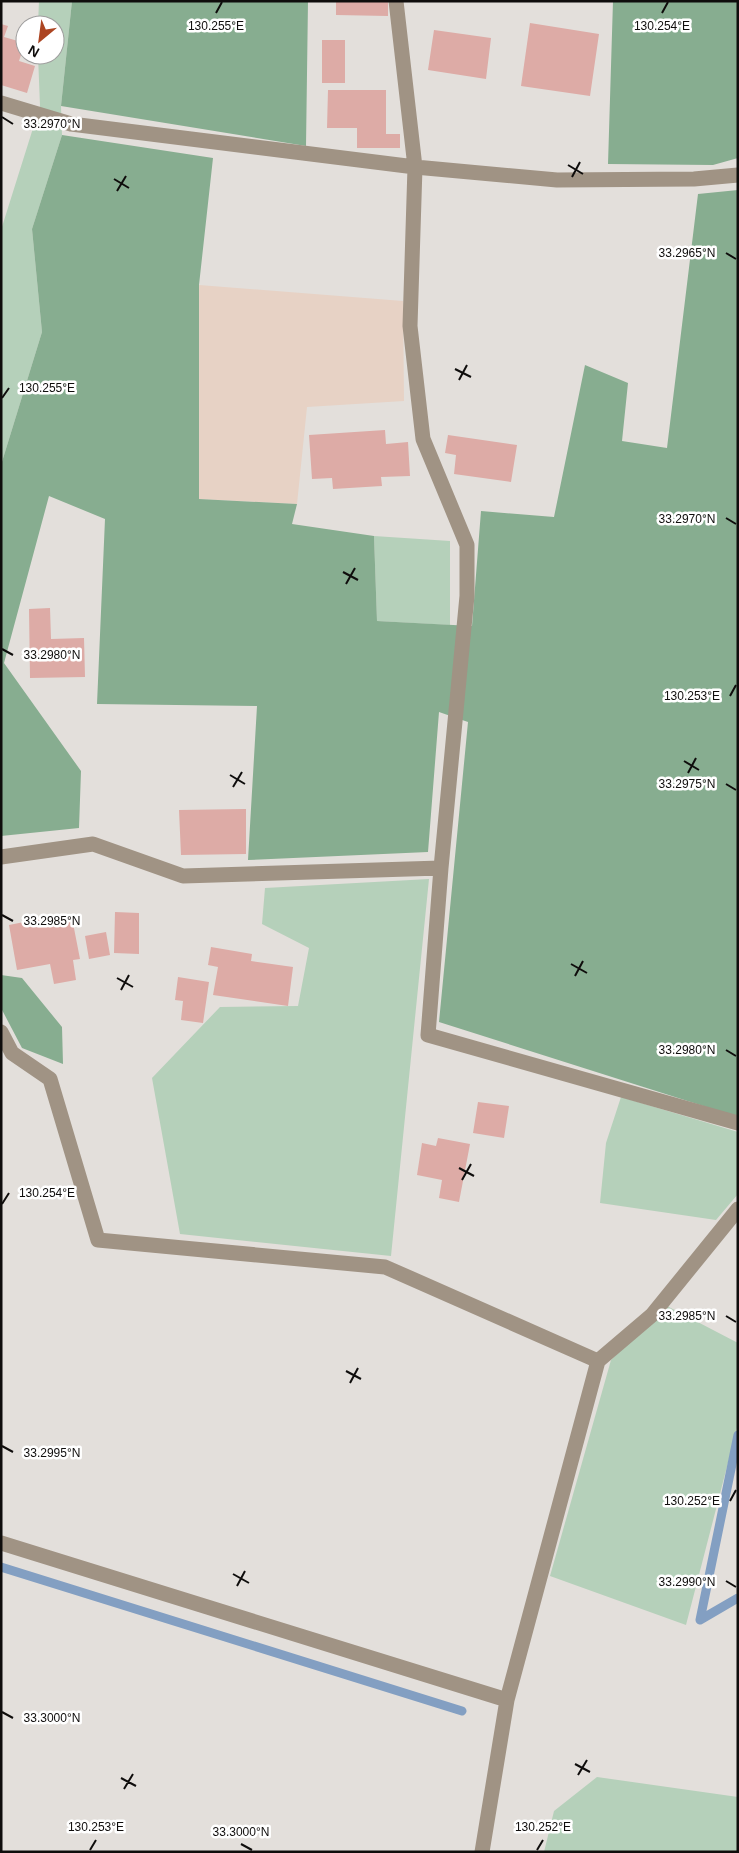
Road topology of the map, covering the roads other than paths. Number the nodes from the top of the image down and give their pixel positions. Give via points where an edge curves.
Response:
1 (396, 1) edge
2 (1, 103) edge
3 (415, 167) junction
4 (738, 175) edge
5 (1, 857) edge
6 (441, 868) junction
7 (1, 1032) edge
8 (738, 1124) edge
9 (738, 1209) edge
10 (598, 1361) junction
11 (1, 1543) edge
12 (507, 1700) junction
13 (482, 1852) edge

1 - 3 street
2 - 3 street via 70,124
3 - 4 street via 557,180 694,179
3 - 6 street via 410,326 423,439 466,545 467,596
5 - 6 street via 93,844 183,876
6 - 8 street via 428,1035
7 - 10 street via 12,1053 50,1079 98,1240 385,1267
9 - 10 street via 652,1315
10 - 12 street
11 - 12 street
12 - 13 street

